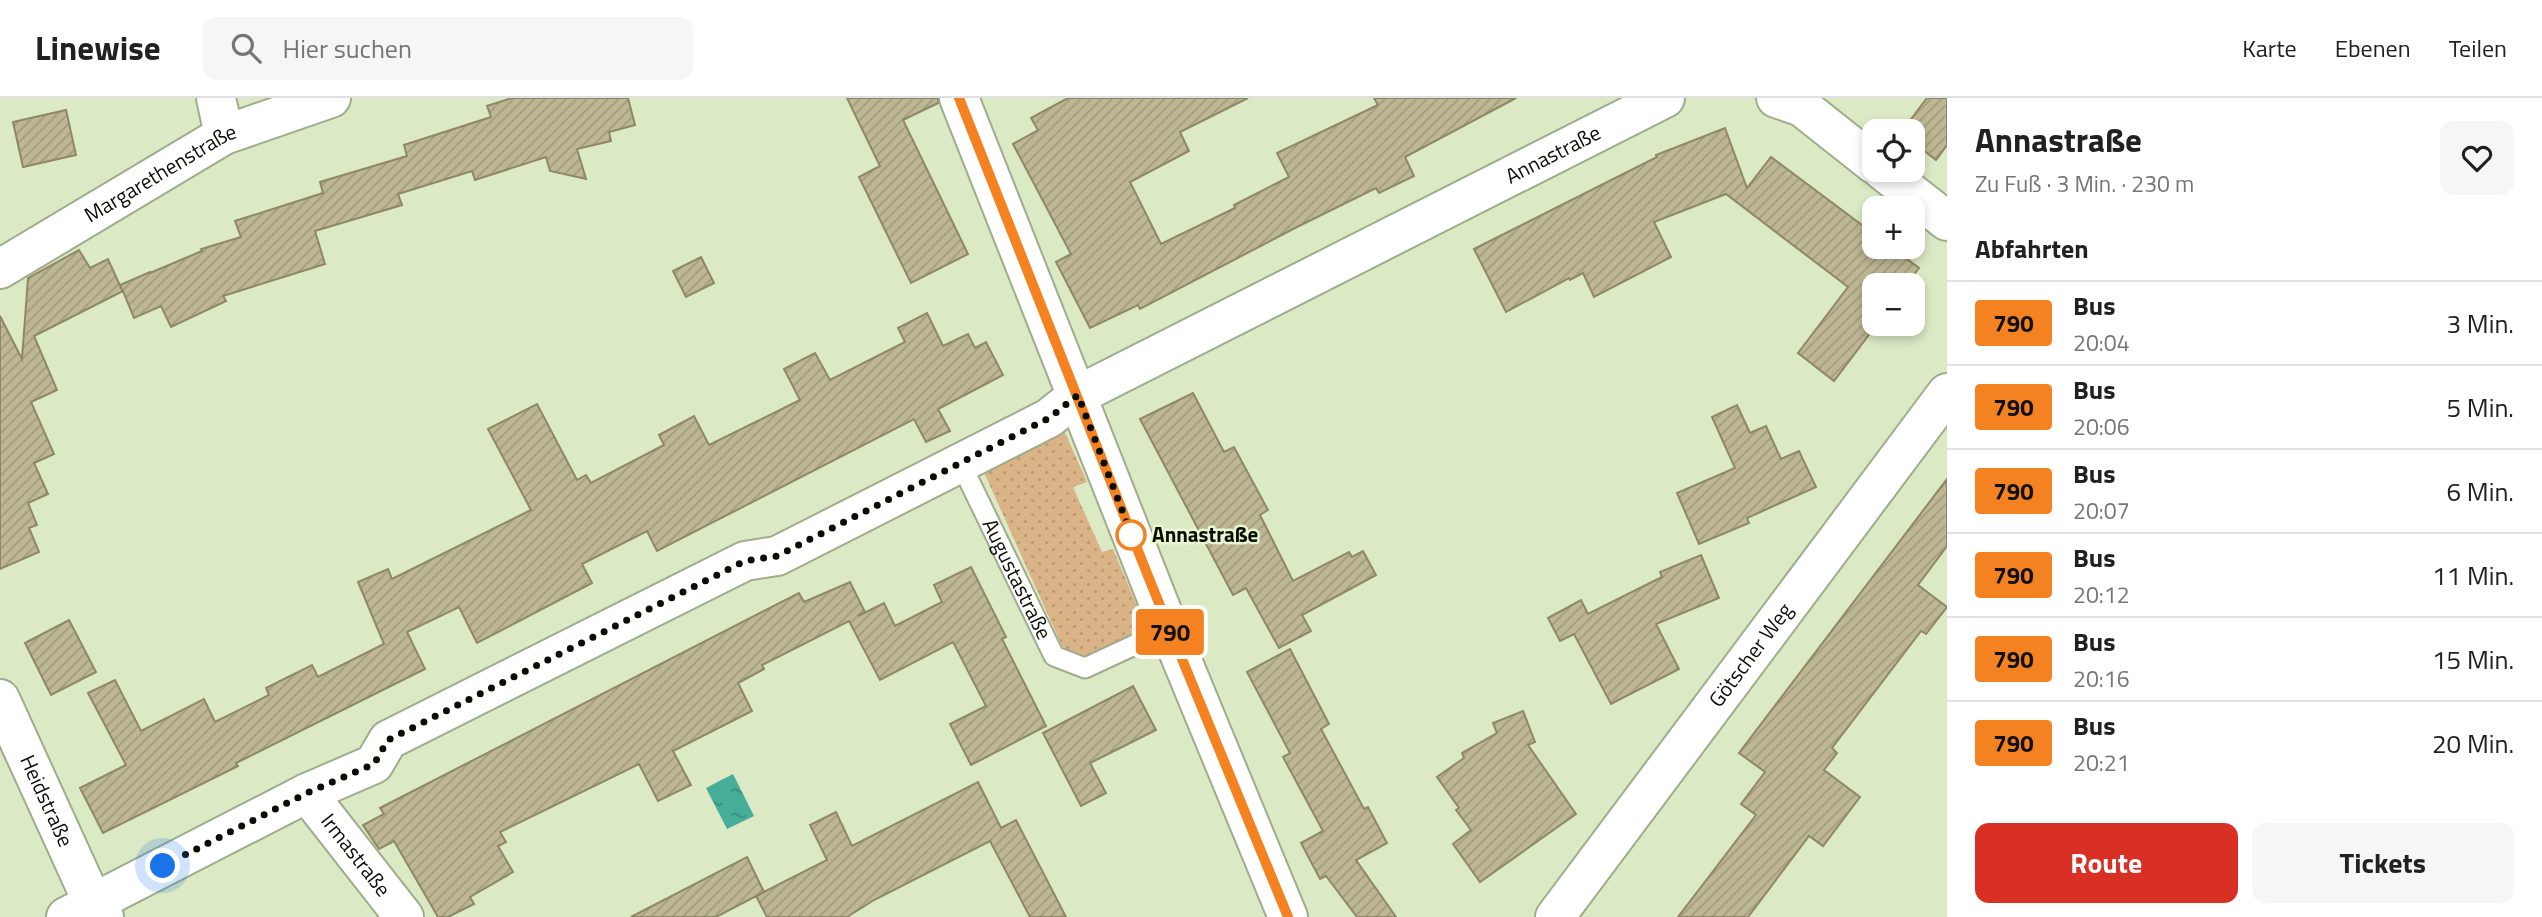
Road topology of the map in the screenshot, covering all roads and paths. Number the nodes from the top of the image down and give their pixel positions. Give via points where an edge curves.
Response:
1 (216, 98) edge
2 (331, 98) edge
3 (959, 98) edge
4 (1665, 98) edge
5 (1776, 98) edge
6 (224, 135) junction
7 (1862, 154) edge
8 (1898, 182) edge
9 (1947, 220) edge
10 (0, 269) edge
11 (1947, 393) edge
12 (1078, 395) junction
13 (961, 464) junction
14 (1169, 629) junction
15 (0, 699) edge
16 (307, 793) junction
17 (87, 912) edge
18 (404, 917) edge
19 (1288, 917) edge
20 (1555, 917) edge

1 - 6 street
2 - 6 street, Margarethenstraße
3 - 12 street
4 - 12 street, Annastraße
5 - 7 street via 1802,107
6 - 10 street, Margarethenstraße
8 - 9 street
11 - 20 street, Götscher Weg
12 - 13 street, Annastraße via 1049,418
12 - 14 street
13 - 14 lane, Augustastraße via 1054,656 1085,668
13 - 16 street, Annastraße via 777,556 745,561 388,740 374,764
14 - 19 street
15 - 17 street, Heidstraße
16 - 17 street, Annastraße
16 - 18 street, Irmastraße

